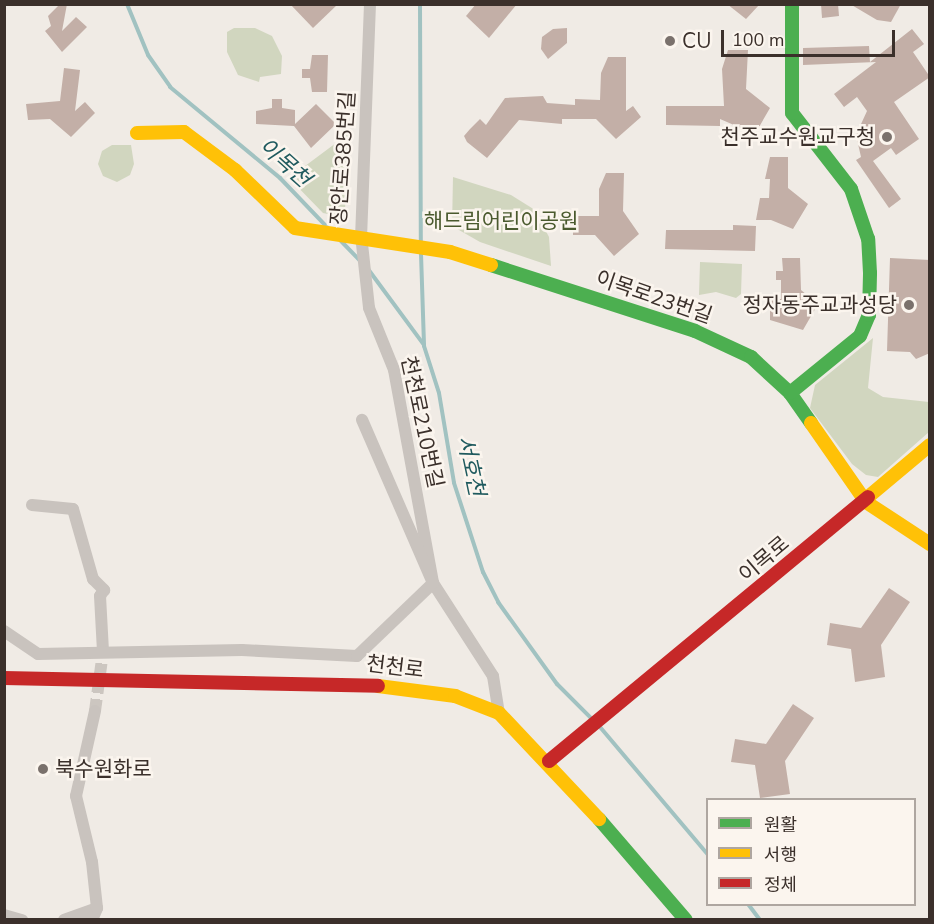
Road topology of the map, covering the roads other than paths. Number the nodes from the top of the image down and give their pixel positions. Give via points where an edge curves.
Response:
1 (370, 4) edge
2 (792, 4) edge
3 (137, 133) dead end
4 (361, 236) junction
5 (790, 393) junction
6 (362, 420) dead end
7 (930, 445) edge
8 (866, 502) junction
9 (32, 505) dead end
10 (930, 544) edge
11 (432, 583) junction
12 (4, 631) edge
13 (103, 652) junction
14 (4, 678) edge
15 (95, 711) tunnel mouth
16 (499, 713) junction
17 (549, 760) junction
18 (97, 908) junction
19 (4, 915) edge
20 (22, 920) edge
21 (64, 920) edge
22 (92, 920) edge
23 (686, 920) edge

1 - 4 street, 장안로385번길
2 - 5 street via 792,113 851,189 868,238 870,273 869,315 861,336
3 - 4 street, 장안로385번길 via 184,132 300,229
4 - 5 street, 이목로23번길 via 450,252 695,332 751,357
4 - 11 street, 천천로210번길 via 369,308 394,370
5 - 8 street, 이목로23번길
6 - 11 street, 천천로210번길
7 - 8 street, 이목로
8 - 10 street, 이목로23번길 via 881,516
8 - 17 street, 이목로 via 624,703
9 - 13 street via 73,509 93,579 104,590
11 - 13 street via 357,656 242,650
11 - 16 street, 천천로210번길 via 493,676
12 - 13 street via 38,654
14 - 16 street, 천천로 via 345,682 455,696
15 - 18 street via 76,796
16 - 17 street, 천천로
17 - 23 street, 천천로
18 - 21 street
18 - 22 street
19 - 20 street

